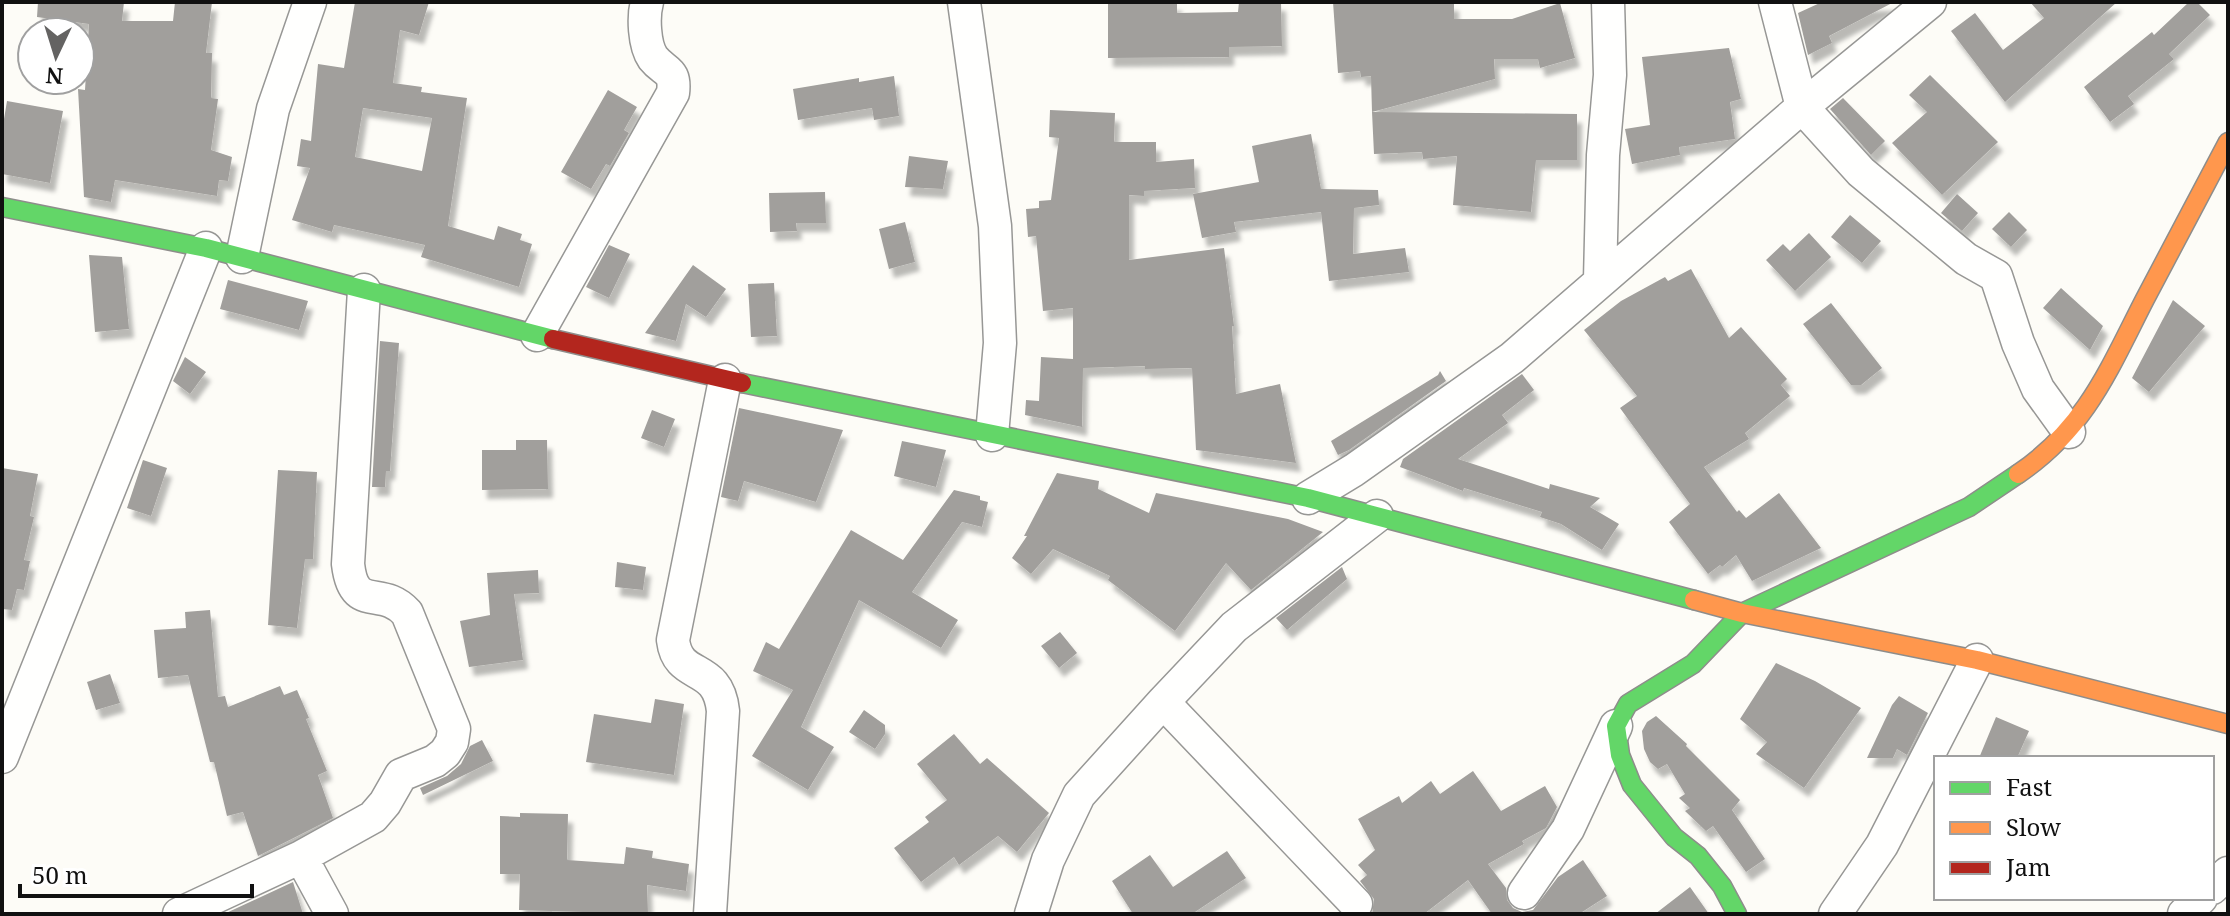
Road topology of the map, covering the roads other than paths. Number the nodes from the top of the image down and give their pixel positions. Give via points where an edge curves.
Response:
1 (310, 2) edge
2 (647, 2) edge
3 (964, 2) edge
4 (1608, 2) edge
5 (1775, 2) edge
6 (1930, 2) edge
7 (1802, 107) junction
8 (2228, 142) edge
9 (2, 207) edge
10 (206, 248) junction
11 (242, 257) junction
12 (1600, 280) junction
13 (364, 290) junction
14 (537, 335) junction
15 (725, 380) junction
16 (2069, 432) junction
17 (992, 435) junction
18 (1308, 498) junction
19 (1377, 516) junction
20 (1742, 613) junction
21 (1977, 660) junction
22 (1163, 702) junction
23 (2228, 724) edge
24 (1616, 726) junction
25 (2, 757) edge
26 (301, 857) junction
27 (1524, 893) dead end
28 (2199, 900) edge
29 (1356, 904) dead end
30 (179, 914) edge
31 (332, 914) edge
32 (710, 914) edge
33 (1031, 914) edge
34 (1737, 914) edge
35 (1835, 914) edge
36 (2184, 914) edge

1 - 11 street via 273,109
2 - 14 street via 648,49 675,80 673,93
3 - 17 street via 995,226 1000,343
4 - 12 street via 1610,75
5 - 7 street
6 - 7 street
7 - 12 street
7 - 16 street via 1861,172 1966,259 1996,276 2038,389
8 - 16 street via 2096,393
9 - 10 street
10 - 11 street
10 - 25 street
11 - 13 street
12 - 18 street via 1512,358
13 - 14 street
13 - 26 street via 350,580 360,594 388,599 407,613 454,729 445,753 401,775 373,817
14 - 15 street
15 - 17 street
15 - 32 street via 673,640 675,654 713,681 721,694
16 - 20 street via 2045,456 1969,507
17 - 18 street
18 - 19 street
19 - 20 street
19 - 22 street via 1234,627
20 - 21 street
20 - 24 street via 1693,664 1628,704
21 - 23 street
21 - 35 street via 1882,845
22 - 29 street
22 - 33 street via 1079,795 1048,860
24 - 27 street via 1568,829
24 - 34 street via 1632,785 1674,837 1698,856
26 - 30 street
26 - 31 street
28 - 36 street

